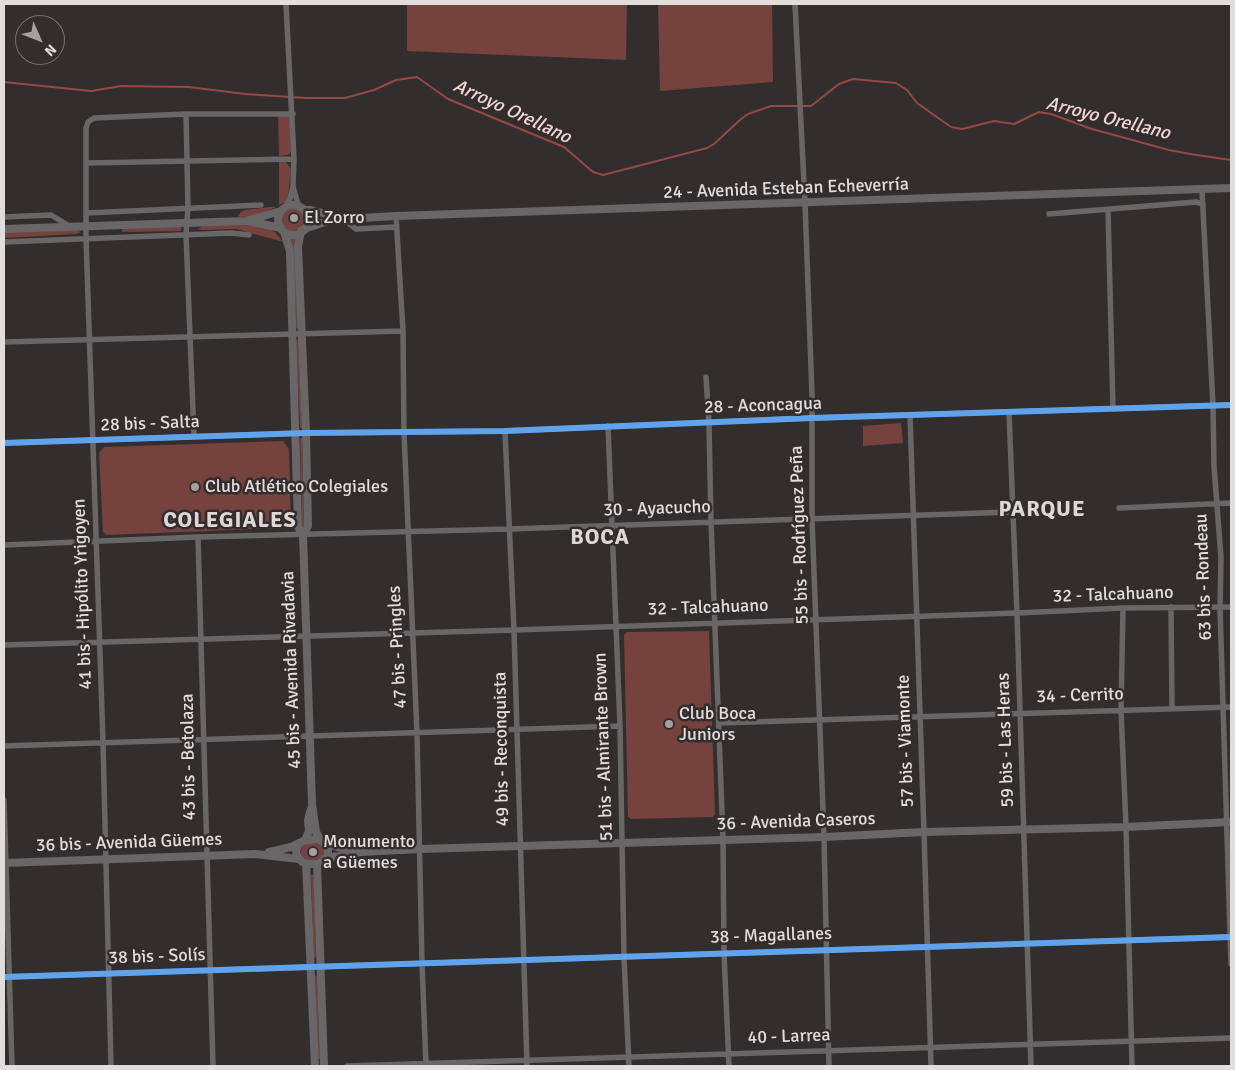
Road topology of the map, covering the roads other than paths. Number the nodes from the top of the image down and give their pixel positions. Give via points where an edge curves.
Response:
1 (286, 4) edge
2 (795, 4) edge
3 (186, 114) junction
4 (293, 114) junction
5 (294, 159) junction
6 (187, 160) junction
7 (86, 163) junction
8 (293, 186) junction
9 (1231, 188) edge
10 (1202, 190) junction
11 (805, 203) junction
12 (1203, 204) junction
13 (261, 205) dead end
14 (188, 208) junction
15 (302, 208) junction
16 (283, 209) junction
17 (1108, 210) junction
18 (86, 212) junction
19 (1049, 214) dead end
20 (396, 216) junction
21 (4, 217) edge
22 (343, 218) junction
23 (246, 221) junction
24 (186, 223) junction
25 (87, 226) junction
26 (71, 227) junction
27 (396, 227) junction
28 (4, 229) edge
29 (282, 230) junction
30 (303, 230) junction
31 (186, 234) junction
32 (249, 235) dead end
33 (86, 238) junction
34 (4, 242) edge
35 (403, 331) junction
36 (293, 333) junction
37 (302, 333) junction
38 (190, 336) junction
39 (90, 339) junction
40 (4, 342) edge
41 (706, 377) dead end
42 (1231, 405) edge
43 (1213, 406) junction
44 (1113, 409) junction
45 (1009, 412) junction
46 (910, 415) junction
47 (812, 418) junction
48 (710, 423) junction
49 (608, 426) junction
50 (505, 431) junction
51 (306, 433) junction
52 (404, 433) junction
53 (296, 434) junction
54 (194, 437) junction
55 (93, 441) junction
56 (4, 442) edge
57 (1216, 503) junction
58 (1231, 503) edge
59 (1119, 508) dead end
60 (1012, 512) junction
61 (913, 514) junction
62 (812, 519) junction
63 (712, 522) junction
64 (612, 526) junction
65 (509, 529) junction
66 (409, 532) junction
67 (303, 535) junction
68 (198, 537) junction
69 (96, 541) junction
70 (4, 545) edge
71 (1171, 607) junction
72 (1231, 607) edge
73 (1123, 608) junction
74 (1220, 608) junction
75 (1018, 613) junction
76 (916, 615) junction
77 (817, 619) junction
78 (716, 623) junction
79 (615, 626) junction
80 (514, 630) junction
81 (412, 632) junction
82 (306, 636) junction
83 (202, 640) junction
84 (99, 642) junction
85 (4, 645) edge
86 (1224, 707) junction
87 (1231, 707) edge
88 (1172, 708) junction
89 (1120, 710) junction
90 (1020, 714) junction
91 (919, 716) junction
92 (820, 719) junction
93 (719, 723) junction
94 (620, 726) junction
95 (517, 730) junction
96 (417, 733) junction
97 (309, 736) junction
98 (203, 739) junction
99 (103, 742) junction
100 (4, 746) edge
101 (4, 800) edge
102 (312, 804) junction
103 (1229, 822) edge
104 (1126, 827) junction
105 (1024, 829) junction
106 (924, 832) junction
107 (824, 837) junction
108 (723, 839) junction
109 (304, 841) junction
110 (322, 841) junction
111 (622, 842) junction
112 (520, 845) junction
113 (420, 849) junction
114 (361, 852) junction
115 (254, 854) junction
116 (207, 856) junction
117 (106, 859) junction
118 (325, 860) junction
119 (303, 861) junction
120 (4, 863) edge
121 (317, 864) junction
122 (1231, 937) edge
123 (1129, 940) junction
124 (1028, 943) junction
125 (928, 948) junction
126 (827, 950) junction
127 (724, 953) junction
128 (624, 956) junction
129 (524, 960) junction
130 (422, 963) junction
131 (1231, 964) edge
132 (312, 967) junction
133 (320, 967) junction
134 (210, 971) junction
135 (109, 974) junction
136 (6, 977) edge
137 (1231, 1038) edge
138 (1131, 1041) junction
139 (1030, 1044) junction
140 (930, 1048) junction
141 (829, 1051) junction
142 (728, 1054) junction
143 (628, 1058) junction
144 (527, 1063) edge
145 (426, 1065) edge
146 (12, 1066) edge
147 (111, 1066) edge
148 (213, 1066) edge
149 (315, 1066) edge
150 (324, 1066) edge
151 (347, 1066) edge
152 (629, 1066) edge
153 (729, 1066) edge
154 (829, 1066) edge
155 (930, 1066) edge
156 (1031, 1066) edge
157 (1132, 1066) edge

1 - 4 street
2 - 11 street, 55 bis - Rodríguez Peña
3 - 4 street
3 - 6 street
3 - 7 street, 41 bis - Hipólito Yrigoyen via 94,118 86,128
4 - 5 street
5 - 6 street
5 - 8 street
6 - 7 street
6 - 14 street
7 - 18 street, 41 bis - Hipólito Yrigoyen
8 - 15 street
8 - 16 street
9 - 10 main road, 24 - Avenida Esteban Echeverría
10 - 11 main road, 24 - Avenida Esteban Echeverría
10 - 12 street, 63 bis - Rondeau
11 - 20 main road, 24 - Avenida Esteban Echeverría
11 - 47 street, 55 bis - Rodríguez Peña
12 - 17 street
12 - 43 street, 63 bis - Rondeau
13 - 14 street
14 - 18 street
14 - 24 street
15 - 16 main road via 290,205
15 - 22 main road, 24 - Avenida Esteban Echeverría
15 - 30 main road via 307,216
16 - 23 main road
16 - 29 main road via 278,220
17 - 19 street
17 - 44 street
18 - 25 street, 41 bis - Hipólito Yrigoyen
20 - 22 main road, 24 - Avenida Esteban Echeverría
20 - 27 street, 47 bis - Pringles
21 - 26 street via 51,215
22 - 27 street, 24 - Avenida Esteban Echeverría via 356,229
22 - 30 main road, 24 - Avenida Esteban Echeverría
23 - 24 main road
23 - 29 main road
24 - 25 main road
24 - 31 street
25 - 26 main road
25 - 33 street, 41 bis - Hipólito Yrigoyen
26 - 28 main road
27 - 35 street, 47 bis - Pringles
29 - 30 main road via 293,234
29 - 36 main road, 45 bis - Avenida Rivadavia via 290,251
30 - 37 main road, 45 bis - Avenida Rivadavia via 298,248
31 - 32 street
31 - 33 street
31 - 38 street
33 - 34 street
33 - 39 street, 41 bis - Hipólito Yrigoyen
35 - 37 street
35 - 52 street, 47 bis - Pringles
36 - 37 street
36 - 38 street
36 - 53 main road, 45 bis - Avenida Rivadavia
37 - 51 main road, 45 bis - Avenida Rivadavia
38 - 39 street
38 - 54 street
39 - 40 street
39 - 55 street, 41 bis - Hipólito Yrigoyen
41 - 48 street
42 - 43 street, 28 - Aconcagua
43 - 44 street, 28 - Aconcagua
43 - 57 street, 63 bis - Rondeau
44 - 45 street, 28 - Aconcagua
45 - 46 street, 28 - Aconcagua
45 - 60 street, 59 bis - Las Heras
46 - 47 street, 28 - Aconcagua
46 - 61 street, 57 bis - Viamonte
47 - 48 street, 28 - Aconcagua
47 - 62 street, 55 bis - Rodríguez Peña
48 - 49 street, 28 - Aconcagua
48 - 63 street
49 - 50 street, 28 - Aconcagua
49 - 64 street, 51 bis - Almirante Brown
50 - 52 street, 28 - Aconcagua
50 - 65 street, 49 bis - Reconquista
51 - 52 street, 28 - Aconcagua
51 - 53 street, 28 - Aconcagua
51 - 67 main road, 45 bis - Avenida Rivadavia via 308,526
52 - 66 street, 47 bis - Pringles
53 - 54 street, 28 bis - Salta
53 - 67 main road, 45 bis - Avenida Rivadavia via 298,527
54 - 55 street, 28 bis - Salta
55 - 56 street, 28 bis - Salta
55 - 69 street, 41 bis - Hipólito Yrigoyen
57 - 58 street
57 - 59 street
57 - 74 street, 63 bis - Rondeau via 1221,558
60 - 61 street, 30 - Ayacucho
60 - 75 street, 59 bis - Las Heras
61 - 62 street, 30 - Ayacucho
61 - 76 street, 57 bis - Viamonte
62 - 63 street, 30 - Ayacucho
62 - 77 street, 55 bis - Rodríguez Peña
63 - 64 street, 30 - Ayacucho
63 - 78 street
64 - 65 street, 30 - Ayacucho
64 - 79 street, 51 bis - Almirante Brown
65 - 66 street, 30 - Ayacucho
65 - 80 street, 49 bis - Reconquista
66 - 67 street, 30 - Ayacucho
66 - 81 street, 47 bis - Pringles
67 - 68 street, 30 - Ayacucho
67 - 82 main road, 45 bis - Avenida Rivadavia
68 - 69 street, 30 - Ayacucho
68 - 83 street, 43 bis - Betolaza
69 - 70 street, 30 - Ayacucho
69 - 84 street, 41 bis - Hipólito Yrigoyen
71 - 73 street, 32 - Talcahuano
71 - 74 street, 32 - Talcahuano
71 - 88 street
72 - 74 street, 32 - Talcahuano
73 - 75 street, 32 - Talcahuano
73 - 89 street
74 - 86 street, 63 bis - Rondeau
75 - 76 street, 32 - Talcahuano
75 - 90 street, 59 bis - Las Heras
76 - 77 street, 32 - Talcahuano
76 - 91 street, 57 bis - Viamonte
77 - 78 street, 32 - Talcahuano
77 - 92 street, 55 bis - Rodríguez Peña
78 - 79 street, 32 - Talcahuano
78 - 93 street
79 - 80 street, 32 - Talcahuano
79 - 94 street, 51 bis - Almirante Brown
80 - 81 street, 32 - Talcahuano
80 - 95 street, 49 bis - Reconquista
81 - 82 street, 32 - Talcahuano
81 - 96 street, 47 bis - Pringles
82 - 83 street, 32 - Talcahuano
82 - 97 main road, 45 bis - Avenida Rivadavia
83 - 84 street, 32 - Talcahuano
83 - 98 street, 43 bis - Betolaza
84 - 85 street, 32 - Talcahuano
84 - 99 street, 41 bis - Hipólito Yrigoyen
86 - 87 street, 34 - Cerrito
86 - 88 street, 34 - Cerrito
86 - 103 street, 63 bis - Rondeau
88 - 89 street, 34 - Cerrito
89 - 90 street, 34 - Cerrito
89 - 104 street
90 - 91 street, 34 - Cerrito
90 - 105 street, 59 bis - Las Heras
91 - 92 street, 34 - Cerrito
91 - 106 street, 57 bis - Viamonte
92 - 93 street, 34 - Cerrito
92 - 107 street, 55 bis - Rodríguez Peña
93 - 108 street
94 - 95 street
94 - 111 street, 51 bis - Almirante Brown
95 - 96 street
95 - 112 street, 49 bis - Reconquista
96 - 97 street
96 - 113 street, 47 bis - Pringles
97 - 98 street
97 - 102 main road, 45 bis - Avenida Rivadavia
98 - 99 street
98 - 116 street, 43 bis - Betolaza
99 - 100 street
99 - 117 street, 41 bis - Hipólito Yrigoyen
101 - 120 street
102 - 109 main road, 45 bis - Avenida Rivadavia via 309,831
102 - 110 main road, 45 bis - Avenida Rivadavia via 316,832
103 - 104 main road, 36 - Avenida Caseros
103 - 122 street, 63 bis - Rondeau
104 - 105 main road, 36 - Avenida Caseros
104 - 123 street
105 - 106 main road, 36 - Avenida Caseros
105 - 124 street, 59 bis - Las Heras
106 - 107 main road, 36 - Avenida Caseros
106 - 125 street, 57 bis - Viamonte
107 - 108 main road, 36 - Avenida Caseros
107 - 126 street, 55 bis - Rodríguez Peña
108 - 111 main road, 36 - Avenida Caseros
108 - 127 street
109 - 110 main road
109 - 115 main road, 36 bis - Avenida Güemes via 291,847
109 - 119 main road via 296,848 297,856
110 - 114 main road, 36 - Avenida Caseros via 337,848
110 - 118 main road via 329,852
111 - 112 main road, 36 - Avenida Caseros
111 - 128 street, 51 bis - Almirante Brown
112 - 113 main road, 36 - Avenida Caseros
112 - 129 street, 49 bis - Reconquista
113 - 114 main road, 36 - Avenida Caseros
113 - 130 street, 47 bis - Pringles
114 - 118 main road, 36 - Avenida Caseros
115 - 116 main road, 36 bis - Avenida Güemes
115 - 119 main road, 36 bis - Avenida Güemes
116 - 117 main road, 36 bis - Avenida Güemes
116 - 134 street, 43 bis - Betolaza
117 - 120 main road, 36 bis - Avenida Güemes
117 - 135 street, 41 bis - Hipólito Yrigoyen
118 - 121 main road
119 - 121 main road
119 - 132 main road
120 - 136 street
121 - 133 main road
122 - 123 street, 38 - Magallanes
122 - 131 street, 63 bis - Rondeau
123 - 124 street, 38 - Magallanes
123 - 138 street
124 - 125 street, 38 - Magallanes
124 - 139 street, 59 bis - Las Heras
125 - 126 street, 38 - Magallanes
125 - 140 street, 57 bis - Viamonte
126 - 127 street, 38 - Magallanes
126 - 141 street, 55 bis - Rodríguez Peña
127 - 128 street, 38 - Magallanes
127 - 142 street
128 - 129 street, 38 - Magallanes
128 - 143 street, 51 bis - Almirante Brown
129 - 130 street, 38 - Magallanes
129 - 144 street, 49 bis - Reconquista
130 - 133 street, 38 - Magallanes
130 - 145 street, 47 bis - Pringles
132 - 133 street, 38 - Magallanes
132 - 134 street, 38 bis - Solís
132 - 149 main road
133 - 150 main road
134 - 135 street, 38 bis - Solís
134 - 148 street, 43 bis - Betolaza
135 - 136 street, 38 bis - Solís
135 - 147 street, 41 bis - Hipólito Yrigoyen
136 - 146 street
137 - 138 street, 40 - Larrea
138 - 139 street, 40 - Larrea
138 - 157 street
139 - 140 street, 40 - Larrea
139 - 156 street, 59 bis - Las Heras
140 - 141 street, 40 - Larrea
140 - 155 street, 57 bis - Viamonte
141 - 142 street, 40 - Larrea
141 - 154 street, 55 bis - Rodríguez Peña
142 - 143 street, 40 - Larrea
142 - 153 street
143 - 144 street, 40 - Larrea
143 - 152 street, 51 bis - Almirante Brown
144 - 145 street, 40 - Larrea
145 - 151 street, 40 - Larrea

